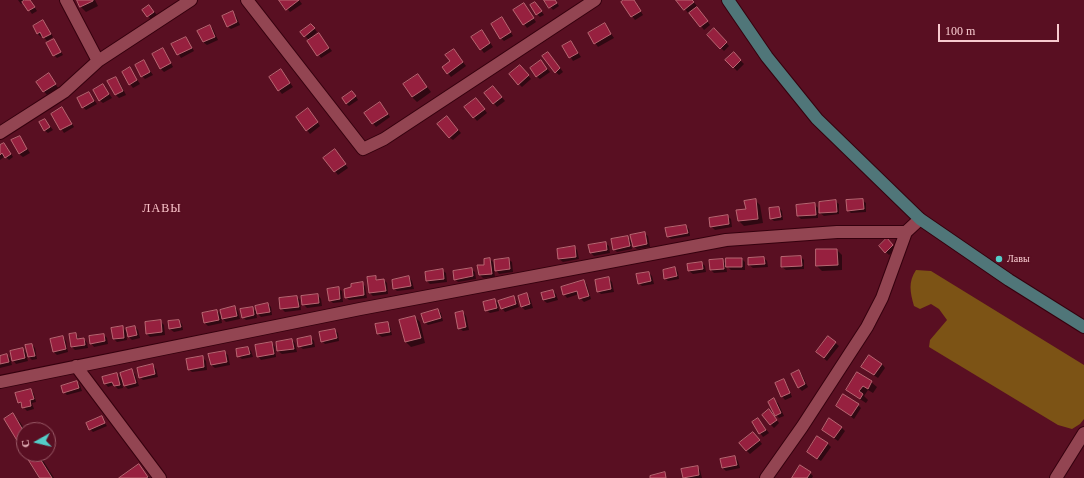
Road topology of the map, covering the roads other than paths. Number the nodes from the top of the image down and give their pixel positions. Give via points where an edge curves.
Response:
1 (66, 0) edge
2 (191, 0) edge
3 (247, 0) edge
4 (595, 0) edge
5 (728, 0) edge
6 (98, 61) junction
7 (0, 134) edge
8 (920, 219) junction
9 (906, 232) junction
10 (1084, 327) edge
11 (76, 366) junction
12 (0, 382) edge
13 (1084, 433) edge
14 (160, 478) edge
15 (766, 478) edge
16 (1056, 478) edge

1 - 6 street
2 - 6 street
3 - 4 street via 364,150
5 - 8 main road via 767,57 817,119
6 - 7 street via 64,92
8 - 9 street
8 - 10 main road
9 - 11 street via 837,232 726,240
9 - 15 street via 882,298 868,327
11 - 12 street
11 - 14 street
13 - 16 street

